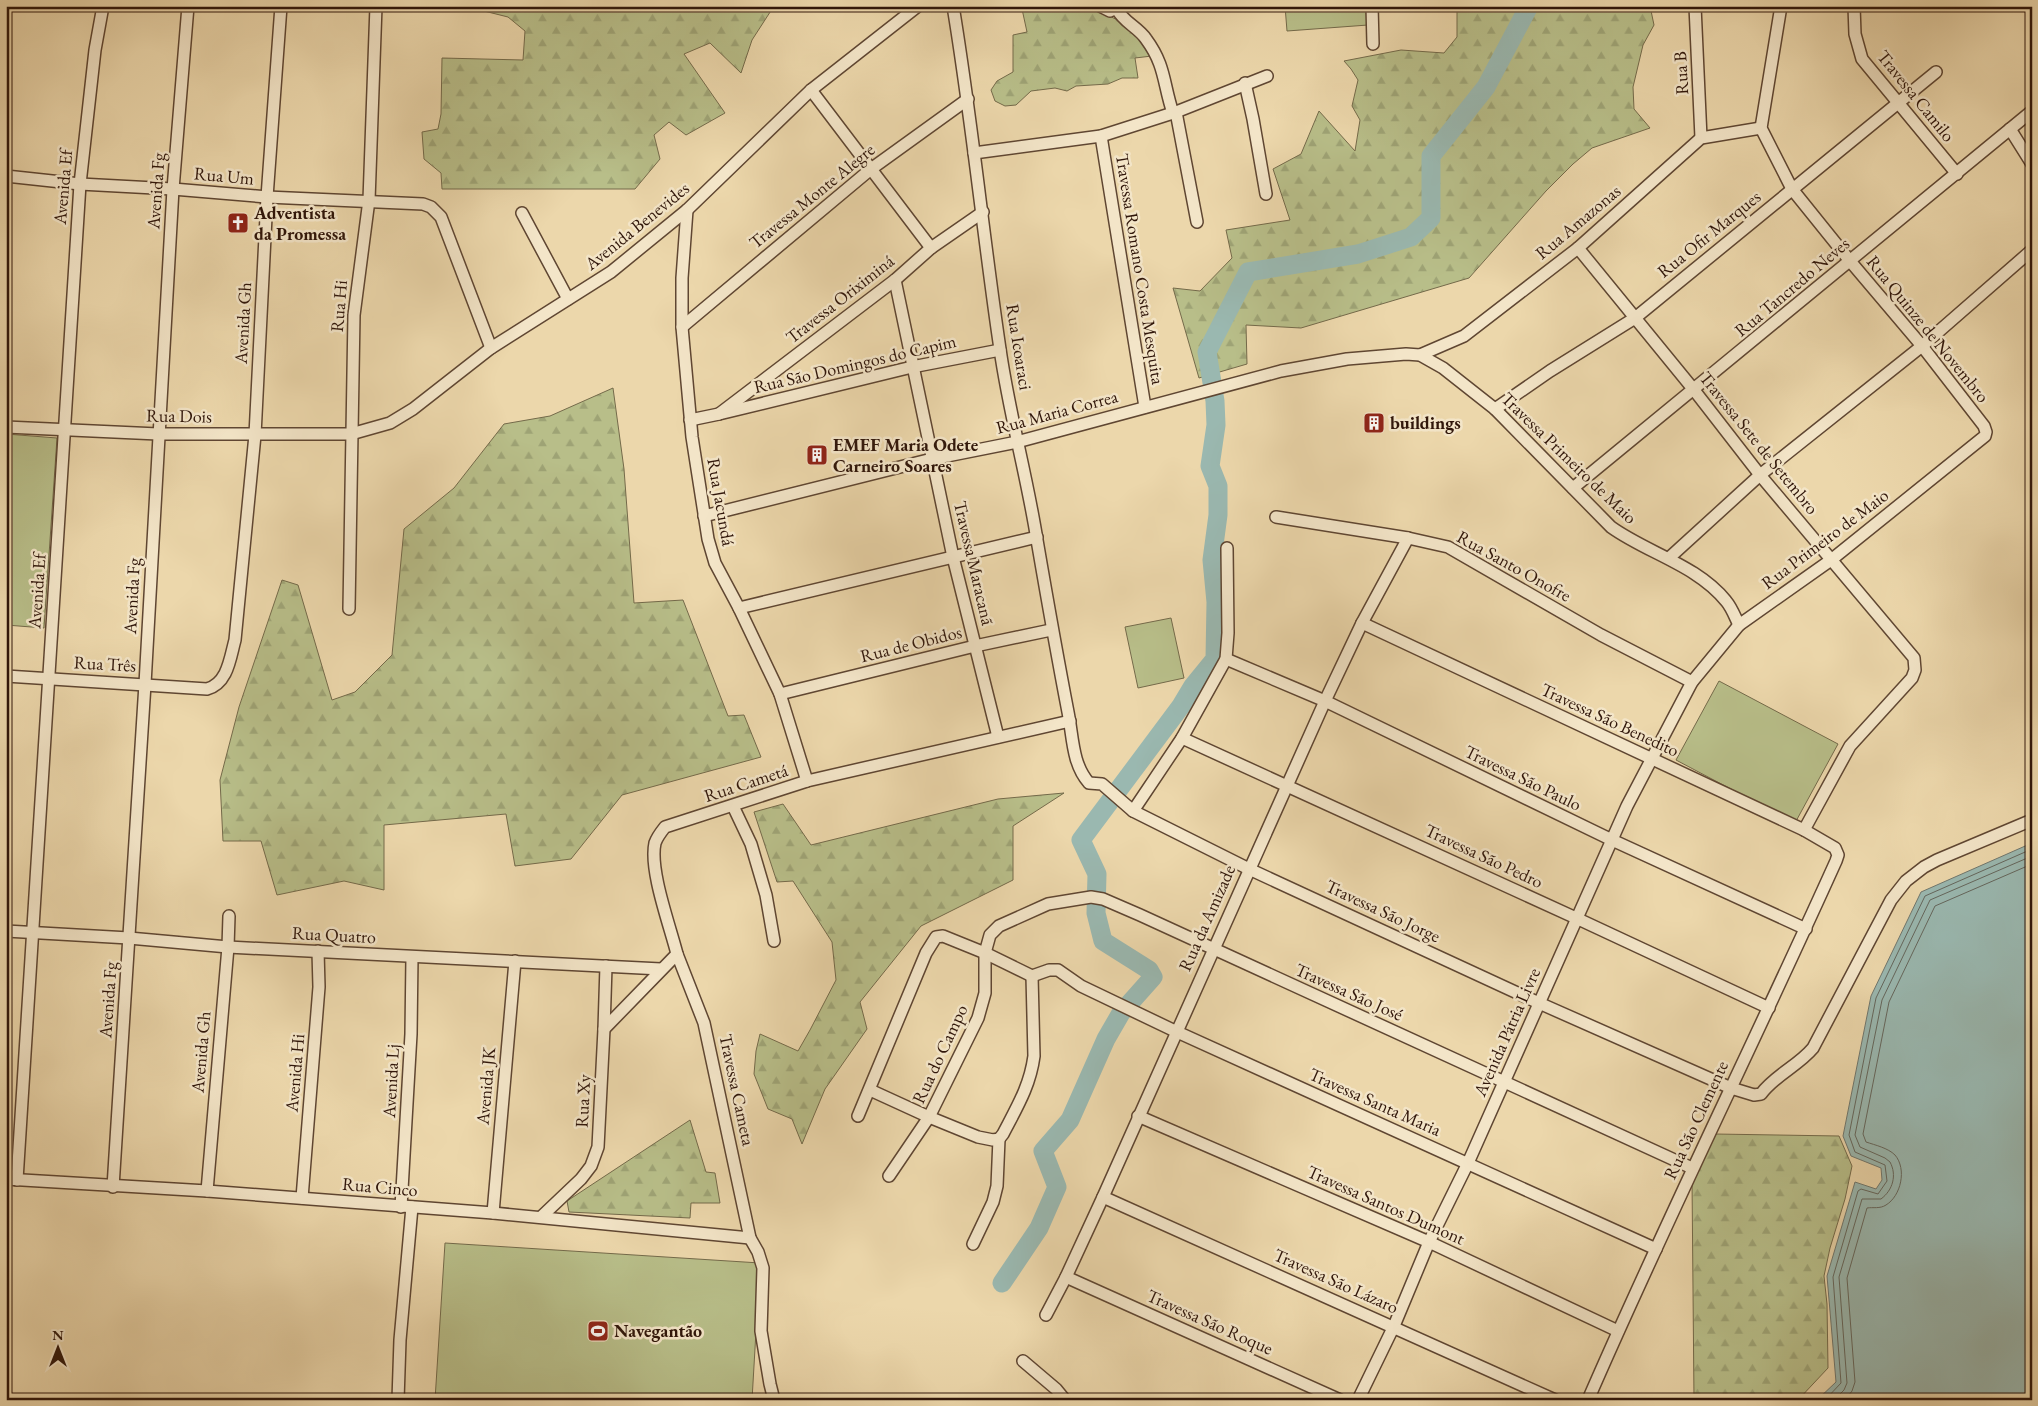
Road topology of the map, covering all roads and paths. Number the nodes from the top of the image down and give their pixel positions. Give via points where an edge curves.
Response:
1 (103, 6) edge
2 (188, 6) edge
3 (282, 6) edge
4 (376, 6) edge
5 (918, 6) edge
6 (952, 6) edge
7 (1100, 6) edge
8 (1372, 6) edge
9 (1695, 6) edge
10 (1782, 6) edge
11 (1854, 6) edge
12 (1119, 8) edge
13 (1373, 44) dead end
14 (1936, 72) dead end
15 (1267, 76) dead end
16 (1245, 83) junction
17 (811, 90) junction
18 (968, 99) junction
19 (1899, 102) junction
20 (2032, 111) edge
21 (1175, 113) junction
22 (1761, 128) junction
23 (2010, 129) junction
24 (1101, 136) junction
25 (1701, 138) junction
26 (974, 153) junction
27 (2032, 164) edge
28 (871, 169) junction
29 (1957, 174) junction
30 (6, 176) edge
31 (80, 184) junction
32 (1792, 188) junction
33 (173, 189) junction
34 (1266, 194) dead end
35 (267, 197) junction
36 (369, 200) junction
37 (687, 210) junction
38 (983, 212) junction
39 (522, 213) dead end
40 (1197, 222) dead end
41 (931, 248) junction
42 (1578, 248) junction
43 (2032, 250) edge
44 (1850, 261) junction
45 (895, 280) junction
46 (568, 299) junction
47 (1635, 318) junction
48 (682, 327) junction
49 (1922, 346) junction
50 (491, 348) junction
51 (1000, 350) junction
52 (1420, 355) junction
53 (912, 367) junction
54 (1694, 390) junction
55 (1145, 407) junction
56 (1495, 409) junction
57 (719, 414) junction
58 (690, 420) junction
59 (6, 427) edge
60 (64, 430) junction
61 (1986, 432) joint
62 (158, 434) junction
63 (351, 434) junction
64 (255, 435) junction
65 (1017, 442) junction
66 (932, 459) junction
67 (1760, 475) junction
68 (1573, 488) junction
69 (704, 516) junction
70 (1276, 517) dead end
71 (1037, 537) junction
72 (1408, 538) junction
73 (1227, 548) dead end
74 (953, 557) junction
75 (1668, 558) junction
76 (1831, 560) junction
77 (739, 608) junction
78 (349, 609) dead end
79 (1362, 623) junction
80 (1739, 625) junction
81 (1051, 630) junction
82 (975, 646) junction
83 (1226, 659) junction
84 (6, 676) edge
85 (48, 679) junction
86 (1692, 682) junction
87 (145, 684) junction
88 (202, 689) joint
89 (780, 694) junction
90 (1325, 701) junction
91 (1070, 721) junction
92 (998, 737) junction
93 (1182, 738) junction
94 (1651, 759) junction
95 (807, 781) junction
96 (1288, 786) junction
97 (733, 806) junction
98 (1133, 811) junction
99 (2032, 820) edge
100 (1804, 830) junction
101 (1612, 840) junction
102 (1838, 855) joint
103 (1248, 869) junction
104 (229, 916) dead end
105 (1576, 918) junction
106 (1806, 929) junction
107 (6, 931) edge
108 (32, 933) junction
109 (990, 935) joint
110 (129, 938) junction
111 (774, 941) dead end
112 (228, 947) junction
113 (1212, 950) junction
114 (318, 951) junction
115 (985, 953) junction
116 (677, 954) junction
117 (412, 957) junction
118 (515, 961) junction
119 (606, 966) junction
120 (660, 969) junction
121 (1032, 976) junction
122 (1539, 1002) junction
123 (1769, 1008) junction
124 (604, 1029) junction
125 (1176, 1032) junction
126 (1504, 1081) junction
127 (1731, 1088) junction
128 (870, 1090) junction
129 (858, 1116) dead end
130 (1138, 1116) junction
131 (929, 1117) junction
132 (998, 1139) junction
133 (1468, 1163) junction
134 (1692, 1168) junction
135 (889, 1176) dead end
136 (12, 1180) edge
137 (113, 1187) junction
138 (207, 1191) junction
139 (1103, 1197) junction
140 (302, 1198) junction
141 (406, 1207) junction
142 (493, 1213) junction
143 (541, 1217) junction
144 (750, 1238) junction
145 (1429, 1242) junction
146 (972, 1244) dead end
147 (1656, 1248) junction
148 (1066, 1277) junction
149 (1046, 1316) dead end
150 (1394, 1326) junction
151 (1618, 1331) junction
152 (1023, 1362) dead end
153 (398, 1400) edge
154 (774, 1400) edge
155 (1065, 1400) edge
156 (1340, 1400) edge
157 (1358, 1400) edge
158 (1555, 1400) edge
159 (1588, 1400) edge

1 - 31 street, Avenida Ef
2 - 33 street, Avenida Fg
3 - 35 street, Avenida Gh
4 - 36 street, Rua Hi
5 - 17 street, Avenida Benevides
6 - 18 street, Rua Icoaraci
7 - 12 street via 1110,11
8 - 13 street
9 - 25 street, Rua B
10 - 22 street
11 - 19 street, Travessa Camilo via 1855,34 1862,58
12 - 21 street via 1120,17 1136,26 1160,60
14 - 19 street, Rua Ofir Marques
15 - 16 street
16 - 21 street
16 - 34 street
17 - 28 street
17 - 37 street, Avenida Benevides
18 - 26 street, Rua Icoaraci
18 - 28 street, Travessa Monte Alegre
19 - 29 street, Travessa Camilo
19 - 32 street, Rua Ofir Marques
20 - 23 street, Rua Tancredo Neves
21 - 24 street
21 - 40 street
22 - 25 street
22 - 32 street, Rua Quinze de Novembro
23 - 27 street
23 - 29 street, Rua Tancredo Neves
24 - 26 street
24 - 55 street, Travessa Romano Costa Mesquita
25 - 42 street, Rua Amazonas
26 - 38 street, Rua Icoaraci
28 - 41 street
28 - 48 street, Travessa Monte Alegre
29 - 44 street, Rua Tancredo Neves
30 - 31 street, Rua Um
31 - 33 street, Rua Um
31 - 60 street, Avenida Ef
32 - 44 street, Rua Quinze de Novembro
32 - 47 street, Rua Ofir Marques
33 - 35 street, Rua Um
33 - 62 street, Avenida Fg
35 - 36 street, Rua Um
35 - 64 street, Avenida Gh
36 - 50 street, Rua Um via 423,204 441,217
36 - 63 street, Rua Hi via 354,316
37 - 46 street, Avenida Benevides via 611,272
37 - 48 street, Rua Jacundá
38 - 41 street, Travessa Oriximiná
38 - 51 street, Rua Icoaraci
39 - 46 street
41 - 45 street, Travessa Oriximiná
42 - 47 street, Travessa Sete de Setembro
42 - 52 street, Rua Amazonas via 1464,336
43 - 49 street
44 - 49 street, Rua Quinze de Novembro
44 - 54 street, Rua Tancredo Neves
45 - 53 street, Travessa Maracanã
45 - 57 street, Travessa Oriximiná
46 - 50 street, Avenida Benevides
47 - 54 street, Travessa Sete de Setembro
47 - 56 street, Rua Ofir Marques
48 - 58 street, Rua Jacundá
49 - 61 street, Rua Quinze de Novembro
49 - 67 street
50 - 63 street, Avenida Benevides via 413,409 390,423
51 - 53 street, Rua São Domingos do Capim
51 - 65 street, Rua Icoaraci
52 - 55 street, Rua Maria Correa via 1348,358 1281,371
52 - 56 street, Travessa Primeiro de Maio via 1443,368
53 - 57 street, Rua São Domingos do Capim
53 - 66 street, Travessa Maracanã
54 - 67 street, Travessa Sete de Setembro
54 - 68 street, Rua Tancredo Neves
55 - 65 street, Rua Maria Correa
56 - 68 street, Travessa Primeiro de Maio
57 - 58 street, Rua São Domingos do Capim
58 - 69 street, Rua Jacundá
59 - 60 street, Rua Dois
60 - 62 street, Rua Dois
60 - 85 street, Avenida Ef
61 - 76 street, Rua Primeiro de Maio
62 - 64 street, Rua Dois
62 - 87 street, Avenida Fg
63 - 64 street, Rua Dois
63 - 78 street, Rua Hi
64 - 88 street, Avenida Gh via 235,640 223,677 212,688
65 - 66 street, Rua Maria Correa
65 - 71 street, Rua Icoaraci
66 - 69 street, Rua Maria Correa
66 - 74 street, Travessa Maracanã
67 - 75 street
67 - 76 street, Travessa Sete de Setembro
68 - 75 street, Travessa Primeiro de Maio via 1627,538
69 - 77 street, Rua Jacundá via 715,563
70 - 72 street, Rua Santo Onofre
71 - 74 street
71 - 81 street, Rua Icoaraci
72 - 79 street, Rua da Amizade
72 - 86 street, Rua Santo Onofre via 1448,548 1601,635
73 - 83 street
74 - 77 street
74 - 82 street, Travessa Maracanã
75 - 80 street, Travessa Primeiro de Maio via 1720,594
76 - 80 street, Rua Primeiro de Maio
76 - 100 street, Travessa Sete de Setembro via 1914,658 1916,670 1850,746
77 - 89 street, Rua Jacundá
79 - 90 street, Rua da Amizade
79 - 94 street, Travessa São Benedito
80 - 86 street, Rua Primeiro de Maio
81 - 82 street, Rua de Obidos
81 - 91 street, Rua Icoaraci
82 - 89 street, Rua de Obidos
82 - 92 street, Travessa Maracanã
83 - 90 street, Travessa São Paulo
83 - 93 street
84 - 85 street, Rua Três
85 - 87 street, Rua Três
85 - 108 street, Avenida Ef
86 - 94 street, Avenida Pátria Livre
87 - 88 street, Rua Três
87 - 110 street, Avenida Fg
89 - 95 street, Rua Jacundá
90 - 96 street, Rua da Amizade
90 - 101 street, Travessa São Paulo
91 - 92 street, Rua Cametá
91 - 98 street, Travessa São Jorge via 1075,756 1082,775 1089,783 1108,788
92 - 95 street, Rua Cametá
93 - 96 street, Travessa São Pedro
93 - 98 street
94 - 100 street, Travessa São Benedito
94 - 101 street, Avenida Pátria Livre
95 - 97 street, Rua Cametá
96 - 103 street, Rua da Amizade
96 - 105 street, Travessa São Pedro
97 - 111 street via 766,895
97 - 116 street, Rua Cametá via 665,827 655,843 656,872
98 - 103 street, Travessa São Jorge
99 - 127 street, Travessa São Jorge via 1937,860 1906,880 1891,900 1817,1040 1804,1058 1777,1077 1761,1094
100 - 102 street, Travessa São Benedito via 1834,848
101 - 105 street, Avenida Pátria Livre
101 - 106 street, Travessa São Paulo
102 - 106 street, Rua São Clemente
103 - 113 street, Rua da Amizade
103 - 122 street, Travessa São Jorge
104 - 112 street, Avenida Gh
105 - 122 street, Avenida Pátria Livre
105 - 123 street, Travessa São Pedro
106 - 123 street, Rua São Clemente
107 - 108 street, Rua Quatro
108 - 110 street, Rua Quatro
108 - 136 street, Avenida Ef
109 - 113 street, Travessa São José via 999,926 1048,904 1091,896
109 - 115 street, Rua do Campo
110 - 112 street, Rua Quatro
110 - 137 street, Avenida Fg
112 - 114 street, Rua Quatro
112 - 138 street, Avenida Gh
113 - 125 street, Rua da Amizade
113 - 126 street, Travessa São José
114 - 117 street, Rua Quatro
114 - 140 street, Avenida Hi via 319,987
115 - 121 street
115 - 128 street via 943,936 936,937 926,953
115 - 131 street, Rua do Campo via 985,994 978,1018
116 - 120 street
116 - 144 street, Travessa Cameta via 704,1023
117 - 118 street, Rua Quatro
117 - 141 street, Avenida Lj
118 - 119 street, Rua Quatro
118 - 142 street, Avenida JK
119 - 120 street, Rua Quatro
119 - 124 street, Rua Xy
120 - 124 street
121 - 125 street, Travessa Santa Maria via 1058,970 1081,986
121 - 132 street via 1032,1068 1026,1091 1004,1134
122 - 126 street, Avenida Pátria Livre
122 - 127 street, Travessa São Jorge
123 - 127 street, Rua São Clemente
124 - 143 street, Rua Xy via 598,1147 591,1166 581,1179
125 - 130 street, Rua da Amizade
125 - 133 street, Travessa Santa Maria
126 - 133 street, Avenida Pátria Livre
126 - 134 street, Travessa São José
127 - 134 street, Rua São Clemente
128 - 129 street
128 - 131 street
130 - 139 street, Rua da Amizade
130 - 145 street, Travessa Santos Dumont
131 - 132 street via 989,1140
131 - 135 street, Rua do Campo
132 - 146 street via 997,1186 993,1202
133 - 145 street, Avenida Pátria Livre
133 - 147 street, Travessa Santa Maria
134 - 147 street, Rua São Clemente
136 - 137 street, Rua Cinco
137 - 138 street, Rua Cinco
138 - 140 street, Rua Cinco
139 - 148 street, Rua da Amizade
139 - 150 street, Travessa São Lázaro
140 - 141 street, Rua Cinco
141 - 142 street, Rua Cinco
141 - 153 street, Avenida Lj
142 - 143 street, Rua Cinco
143 - 144 street, Rua Cinco
144 - 154 street, Travessa Cameta via 763,1268 761,1331
145 - 150 street, Avenida Pátria Livre
145 - 151 street, Travessa Santos Dumont
147 - 151 street, Rua São Clemente
148 - 149 street, Rua da Amizade
148 - 156 street, Travessa São Roque
150 - 157 street, Avenida Pátria Livre
150 - 158 street, Travessa São Lázaro
151 - 159 street, Rua São Clemente
152 - 155 street

